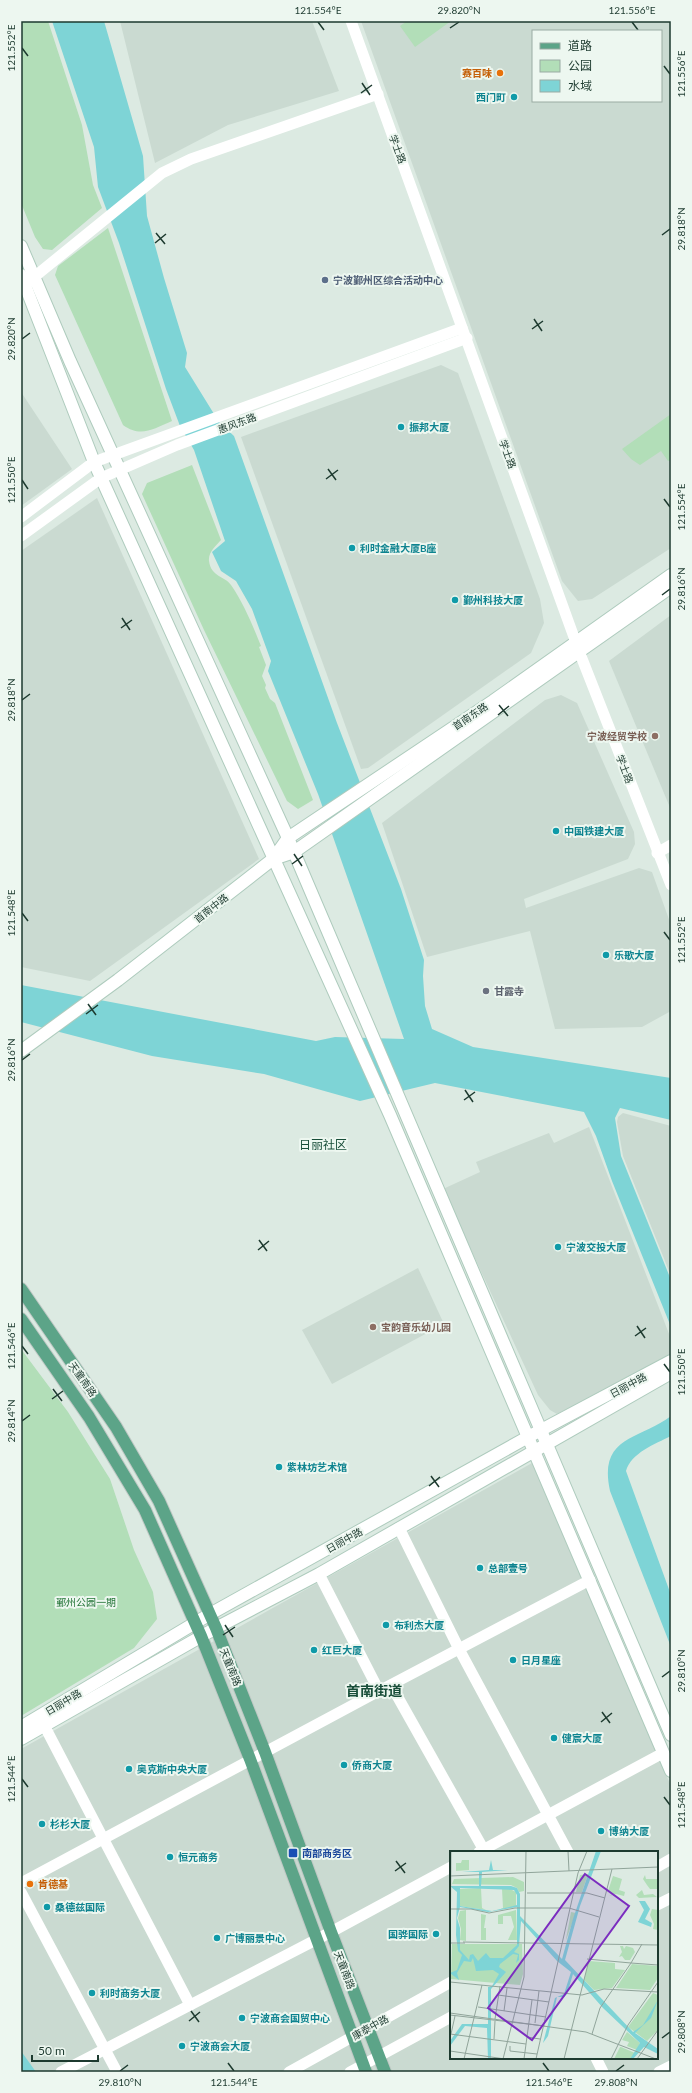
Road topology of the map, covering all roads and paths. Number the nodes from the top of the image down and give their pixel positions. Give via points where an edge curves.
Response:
1 (351, 21) edge
2 (378, 94) junction
3 (21, 246) edge
4 (25, 281) edge
5 (465, 333) junction
6 (113, 455) junction
7 (94, 462) junction
8 (119, 470) junction
9 (101, 478) junction
10 (21, 517) edge
11 (21, 536) edge
12 (671, 575) edge
13 (671, 587) edge
14 (577, 647) junction
15 (288, 838) junction
16 (306, 842) joint
17 (671, 845) edge
18 (294, 852) junction
19 (657, 853) junction
20 (273, 859) junction
21 (671, 885) edge
22 (21, 1051) edge
23 (21, 1289) edge
24 (21, 1318) edge
25 (669, 1369) edge
26 (541, 1431) junction
27 (528, 1437) junction
28 (547, 1444) junction
29 (534, 1451) junction
30 (399, 1528) junction
31 (319, 1574) junction
32 (590, 1580) junction
33 (210, 1614) junction
34 (195, 1623) junction
35 (216, 1628) junction
36 (201, 1636) junction
37 (459, 1649) junction
38 (391, 1685) junction
39 (379, 1691) junction
40 (44, 1725) junction
41 (21, 1727) edge
42 (671, 1734) edge
43 (21, 1739) edge
44 (265, 1752) junction
45 (663, 1753) junction
46 (250, 1759) junction
47 (671, 1770) edge
48 (547, 1815) junction
49 (103, 1839) junction
50 (483, 1851) edge
51 (567, 1851) edge
52 (671, 1859) edge
53 (658, 1866) edge
54 (450, 1868) edge
55 (21, 1883) edge
56 (21, 1892) edge
57 (671, 1898) edge
58 (658, 1904) edge
59 (331, 1932) junction
60 (317, 1939) junction
61 (450, 1983) edge
62 (190, 2005) junction
63 (450, 2018) edge
64 (368, 2028) junction
65 (353, 2036) junction
66 (105, 2049) junction
67 (379, 2056) junction
68 (596, 2059) edge
69 (671, 2066) edge
70 (365, 2068) edge
71 (61, 2072) edge
72 (117, 2072) edge
73 (289, 2072) edge
74 (350, 2072) edge
75 (385, 2072) edge
76 (603, 2072) edge
77 (659, 2072) edge

1 - 2 street, 学士路
2 - 4 street via 191,159 162,173
2 - 5 street, 学士路
3 - 4 main road
4 - 6 main road
4 - 7 main road
5 - 6 street, 惠风东路 via 228,412
5 - 8 street, 惠风东路
5 - 14 street, 学士路
6 - 7 street, 惠风东路
6 - 8 main road
7 - 9 main road
7 - 10 street, 惠风东路
8 - 9 street, 惠风东路
8 - 15 main road
9 - 11 street, 惠风东路
9 - 20 main road
12 - 14 main road, 首南东路
13 - 14 main road, 首南东路
14 - 15 main road, 首南东路
14 - 16 main road, 首南东路
14 - 19 street, 学士路
15 - 18 main road
15 - 20 main road, 首南东路
16 - 18 main road, 首南中路
17 - 19 street
18 - 20 main road, 首南中路
18 - 26 main road
19 - 21 street, 学士路
20 - 22 main road, 首南中路 via 118,980
20 - 27 main road via 390,1115
23 - 33 main road, 天童南路 via 116,1426 159,1501
24 - 34 main road, 天童南路 via 89,1417 146,1510
25 - 26 main road, 日丽中路
25 - 28 main road, 日丽中路
26 - 27 main road, 日丽中路
26 - 28 main road
27 - 29 main road
27 - 33 main road, 日丽中路
28 - 29 main road, 日丽中路
28 - 42 main road
29 - 30 main road, 日丽中路
29 - 32 main road
30 - 31 main road, 日丽中路
30 - 37 street
31 - 35 main road, 日丽中路
31 - 39 street
32 - 37 street
32 - 45 main road
33 - 34 main road, 日丽中路
33 - 35 main road, 天童南路
34 - 36 main road, 天童南路
34 - 41 main road, 日丽中路
35 - 36 main road, 日丽中路
35 - 44 main road, 天童南路
36 - 40 main road, 日丽中路
36 - 46 main road, 天童南路
37 - 38 street
37 - 48 street
38 - 39 street
38 - 50 street
39 - 44 street
40 - 43 main road, 日丽中路
40 - 49 street
44 - 46 street
44 - 59 main road, 天童南路
45 - 47 main road
45 - 48 street
46 - 49 street
46 - 60 main road, 天童南路
48 - 50 street
48 - 51 street
49 - 55 street
49 - 62 street
52 - 53 street
54 - 59 street
56 - 66 street
57 - 58 street
59 - 60 street
59 - 64 main road, 天童南路
60 - 62 street
60 - 65 main road, 天童南路
61 - 64 street, 康泰中路
62 - 66 street
63 - 67 street
64 - 65 street, 康泰中路
64 - 67 main road, 天童南路
65 - 70 main road, 天童南路
65 - 73 street, 康泰中路
66 - 71 street
66 - 72 street
67 - 70 street
67 - 75 main road, 天童南路
68 - 76 street
69 - 77 street
70 - 74 street

